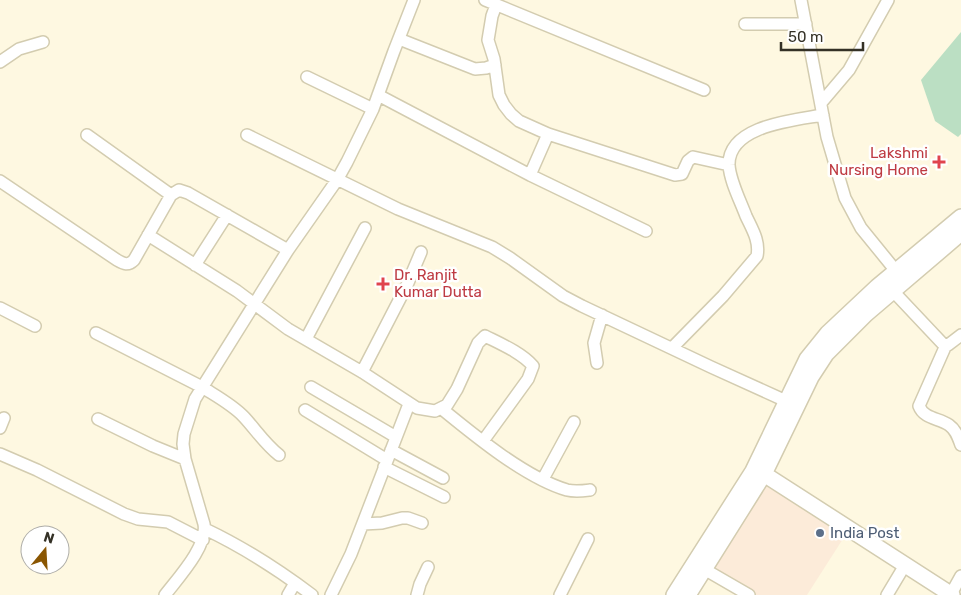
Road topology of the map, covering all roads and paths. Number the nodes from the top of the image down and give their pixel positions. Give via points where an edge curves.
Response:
1 (414, 0) edge
2 (801, 0) edge
3 (888, 0) edge
4 (490, 2) edge
5 (745, 24) dead end
6 (806, 24) junction
7 (399, 40) junction
8 (42, 42) dead end
9 (0, 62) edge
10 (495, 65) junction
11 (307, 77) dead end
12 (704, 90) dead end
13 (378, 95) junction
14 (821, 103) junction
15 (373, 109) junction
16 (823, 115) junction
17 (548, 134) junction
18 (86, 135) dead end
19 (247, 135) dead end
20 (729, 164) junction
21 (530, 175) junction
22 (337, 180) junction
23 (0, 181) edge
24 (171, 195) junction
25 (227, 215) junction
26 (961, 217) edge
27 (365, 228) dead end
28 (646, 231) dead end
29 (961, 233) edge
30 (148, 236) junction
31 (288, 250) junction
32 (421, 252) dead end
33 (195, 265) junction
34 (896, 270) junction
35 (892, 290) junction
36 (254, 304) junction
37 (0, 308) edge
38 (602, 315) junction
39 (35, 326) dead end
40 (96, 334) dead end
41 (961, 335) edge
42 (306, 339) junction
43 (946, 345) junction
44 (672, 348) junction
45 (597, 363) dead end
46 (362, 372) junction
47 (202, 387) junction
48 (311, 387) dead end
49 (786, 400) junction
50 (409, 404) junction
51 (304, 410) dead end
52 (442, 410) junction
53 (98, 419) dead end
54 (574, 422) dead end
55 (396, 437) junction
56 (483, 441) junction
57 (961, 445) edge
58 (0, 454) edge
59 (279, 455) dead end
60 (186, 459) junction
61 (387, 459) junction
62 (764, 474) junction
63 (443, 478) dead end
64 (543, 479) junction
65 (590, 490) dead end
66 (444, 496) dead end
67 (422, 523) dead end
68 (363, 524) junction
69 (204, 535) junction
70 (588, 539) dead end
71 (905, 564) junction
72 (428, 568) dead end
73 (704, 569) junction
74 (961, 576) edge
75 (295, 582) junction
76 (952, 594) edge
77 (165, 595) edge
78 (288, 595) edge
79 (312, 595) edge
80 (331, 595) edge
81 (417, 595) edge
82 (560, 595) edge
83 (674, 595) edge
84 (688, 595) edge
85 (748, 595) edge
86 (887, 595) edge

1 - 7 street
2 - 6 street
3 - 14 street via 849,70
4 - 10 street via 492,16 488,40
4 - 12 street
5 - 6 street
6 - 14 street
7 - 10 street via 475,69
7 - 13 street
8 - 9 street via 19,50
10 - 17 street via 504,105 519,121
11 - 15 street
13 - 15 street
13 - 21 street
14 - 16 street
15 - 22 street
16 - 20 street via 749,132 735,147
16 - 34 street via 826,137 845,198 861,228
17 - 20 street via 675,174 682,174 693,157
17 - 21 street
18 - 24 street
19 - 22 street
20 - 44 street via 757,240 758,256
21 - 28 street
22 - 31 street
22 - 38 street via 492,247 563,296
23 - 30 street via 125,264 134,260
24 - 25 street via 184,190
24 - 30 street
25 - 31 street
25 - 33 street
26 - 34 main road
27 - 42 street
29 - 35 main road
30 - 33 street
31 - 36 street
32 - 46 street
33 - 36 street
34 - 49 main road via 816,347
35 - 43 street
35 - 62 main road via 826,354
36 - 42 street
36 - 47 street
37 - 39 street
38 - 44 street
38 - 45 street via 594,343
40 - 47 street
41 - 43 street
42 - 46 street
43 - 57 street via 919,406 927,416 949,425 957,433
44 - 49 street
46 - 50 street
47 - 59 street via 243,416 267,446
47 - 60 street via 184,434
48 - 55 street
49 - 83 main road via 753,471
50 - 52 street via 427,411
50 - 55 street
51 - 61 street
52 - 56 street
52 - 56 street via 452,397 478,343 485,336 529,361 533,366 528,379
53 - 60 street
54 - 64 street
55 - 61 street
56 - 64 street
58 - 69 street via 124,514 168,522
60 - 69 street
61 - 63 street
61 - 66 street
61 - 68 street
62 - 71 main road
62 - 73 main road
64 - 65 street via 567,490
67 - 68 street via 402,518
68 - 80 street
69 - 75 street via 234,544
69 - 77 street via 189,563
70 - 82 street
71 - 76 main road
71 - 86 street
72 - 81 street
73 - 84 main road
73 - 85 street
74 - 76 street
75 - 78 street
75 - 79 street

